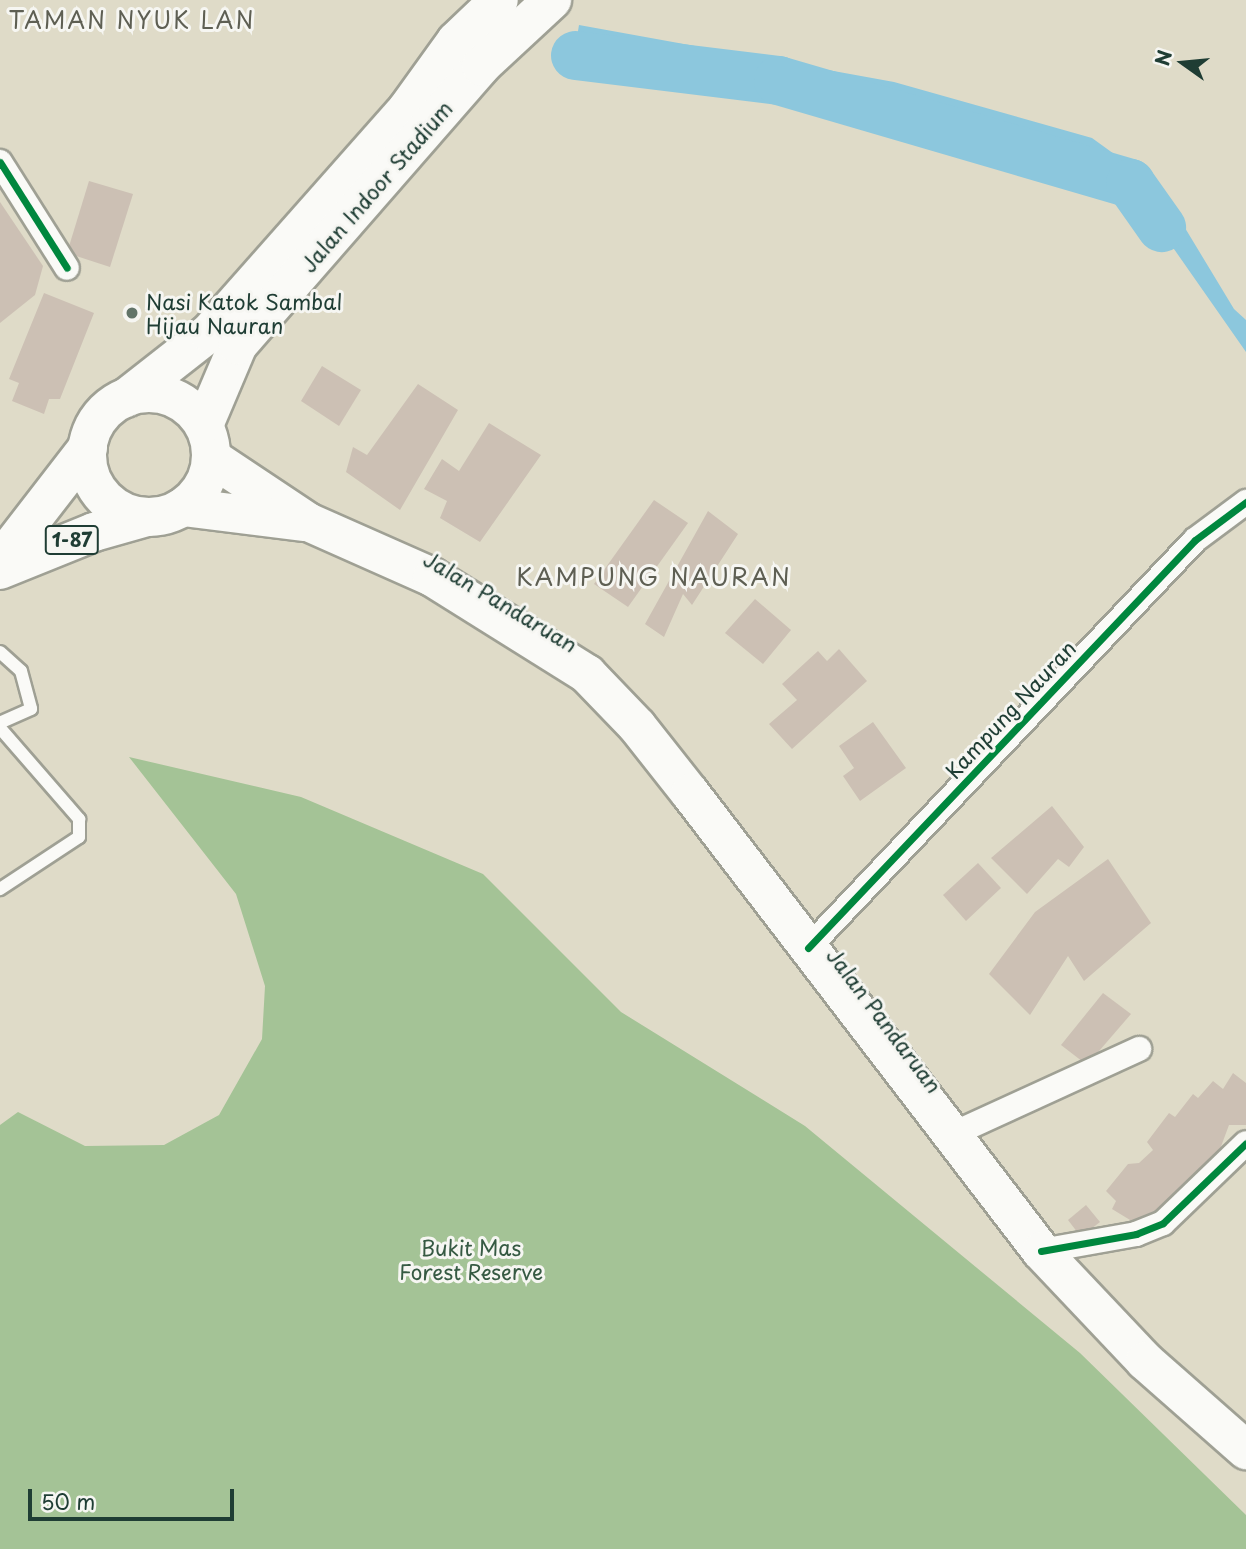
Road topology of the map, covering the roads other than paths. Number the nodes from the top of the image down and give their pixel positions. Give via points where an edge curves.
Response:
1 (499, 0) edge
2 (552, 0) edge
3 (0, 162) edge
4 (67, 268) dead end
5 (126, 398) junction
6 (208, 441) junction
7 (88, 447) junction
8 (1246, 502) edge
9 (184, 507) junction
10 (147, 517) junction
11 (308, 522) junction
12 (0, 561) edge
13 (0, 570) edge
14 (0, 652) edge
15 (0, 725) edge
16 (0, 889) edge
17 (808, 948) junction
18 (1139, 1049) dead end
19 (951, 1135) junction
20 (1246, 1143) edge
21 (1041, 1251) junction
22 (1246, 1450) edge

1 - 5 main road, Jalan Indoor Stadium via 456,41 407,109 209,332
2 - 6 main road, Jalan Indoor Stadium via 481,66 238,345
3 - 4 street
5 - 6 main road via 148,393 170,396 190,407
5 - 7 main road via 107,409 94,426
6 - 9 main road via 198,494
6 - 11 main road, Jalan Pandaruan
7 - 10 main road via 89,468 103,495 127,513
7 - 12 main road, 1-87
8 - 17 street, Kampung Nauran via 1195,540
9 - 10 main road
9 - 11 main road, Jalan Pandaruan
10 - 13 main road, 1-87 via 94,532
11 - 17 main road, Jalan Pandaruan via 432,577 587,674 638,726
14 - 15 lane via 21,671 32,709
15 - 16 lane via 79,819 79,836
17 - 19 main road, Jalan Pandaruan
18 - 19 street
19 - 21 main road, Jalan Pandaruan
20 - 21 street via 1163,1223 1136,1234
21 - 22 main road, Jalan Pandaruan via 1145,1360

